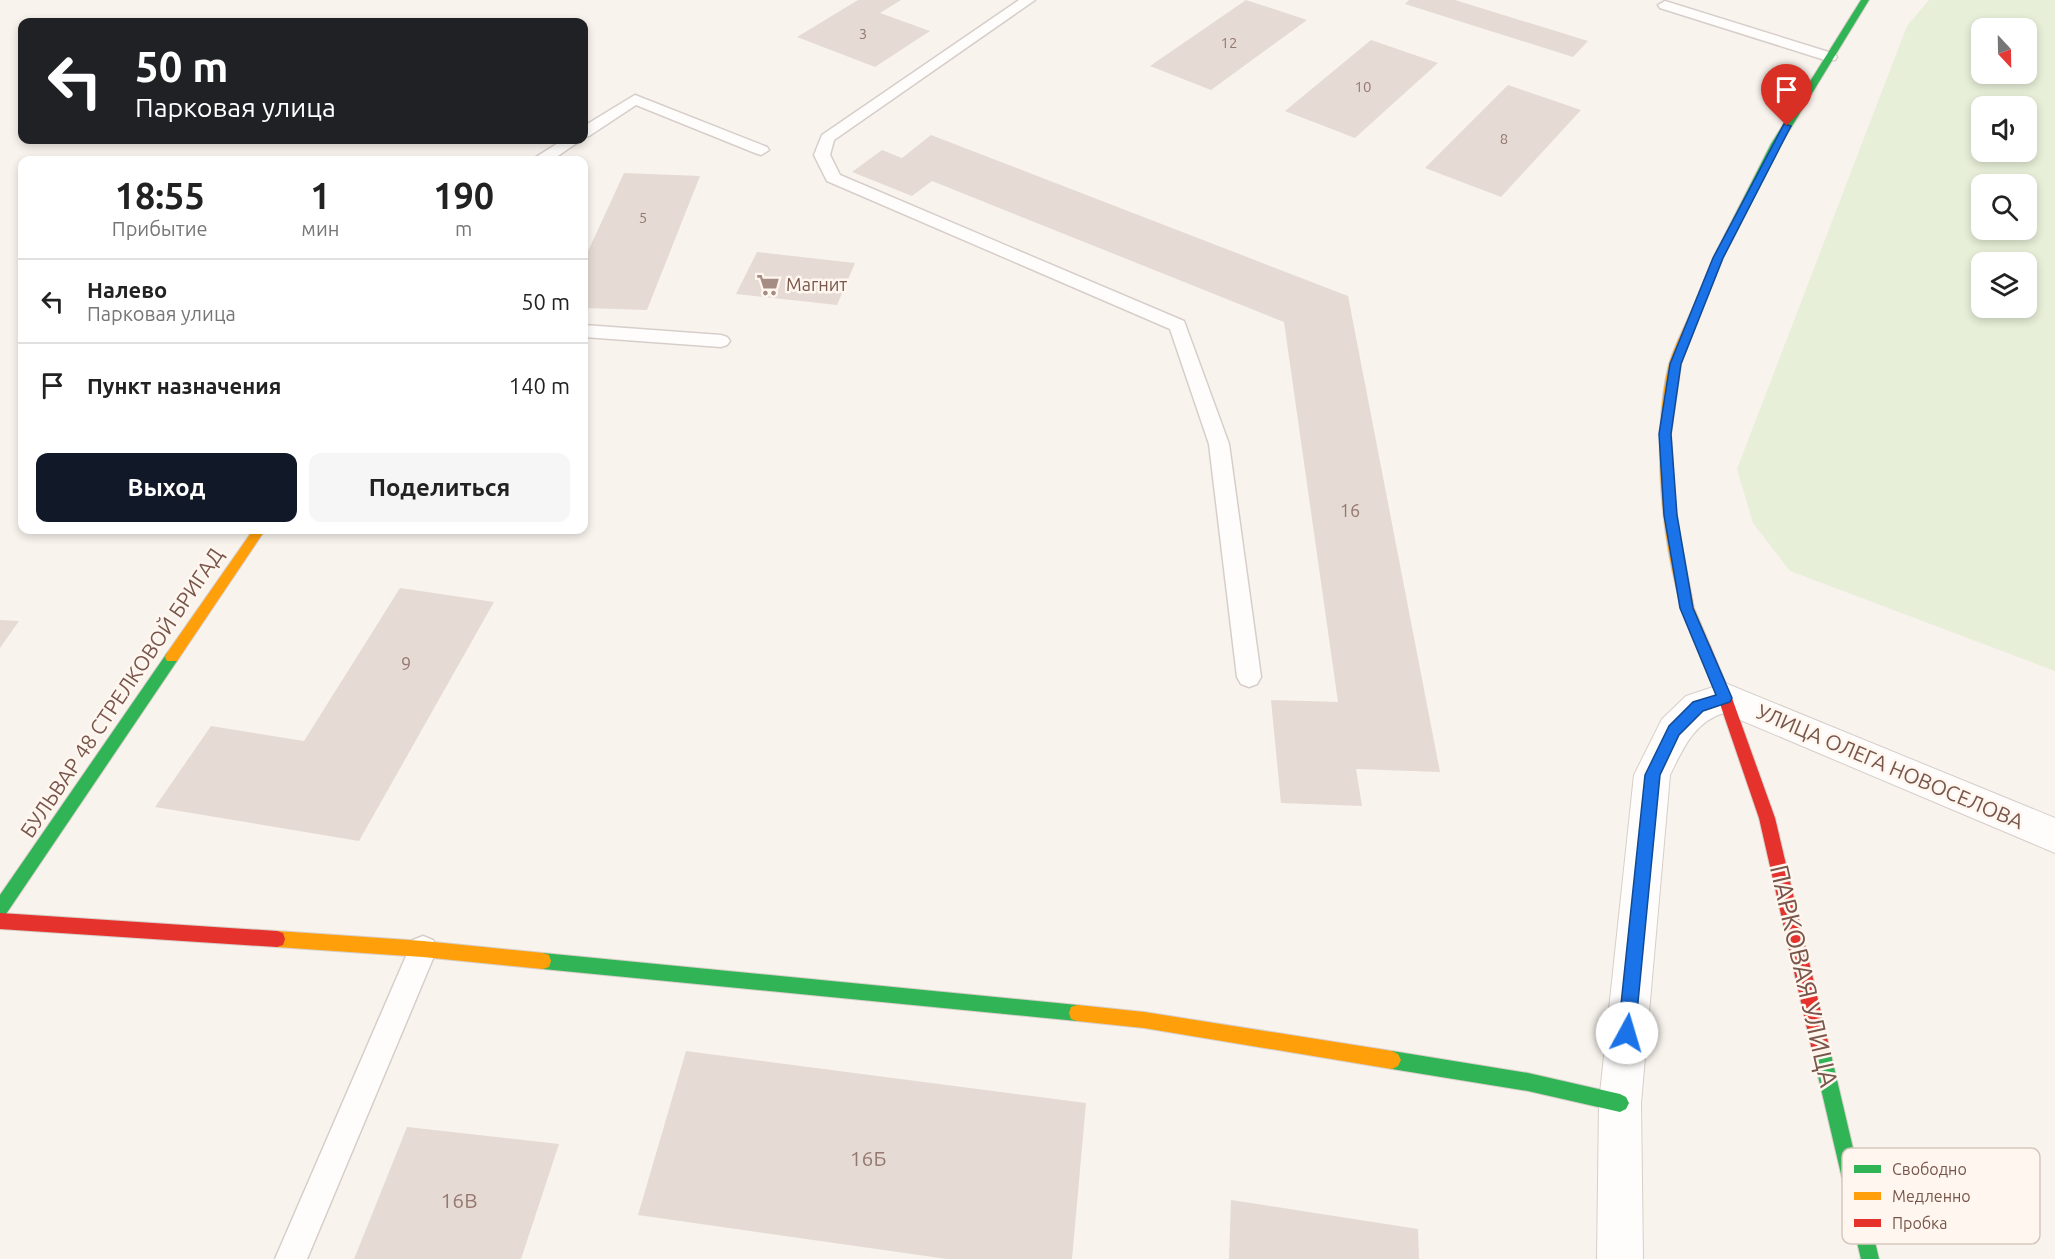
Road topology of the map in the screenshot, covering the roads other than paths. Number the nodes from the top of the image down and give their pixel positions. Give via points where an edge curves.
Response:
1 (1028, 0) edge
2 (1865, 0) edge
3 (1665, 5) dead end
4 (1830, 57) junction
5 (588, 130) edge
6 (567, 144) edge
7 (761, 150) dead end
8 (548, 156) edge
9 (588, 331) edge
10 (721, 341) dead end
11 (256, 534) edge
12 (1250, 677) dead end
13 (1725, 698) junction
14 (2055, 836) edge
15 (0, 909) edge
16 (0, 921) edge
17 (423, 949) junction
18 (1620, 1103) junction
19 (1844, 1148) edge
20 (1866, 1244) edge
21 (291, 1259) edge
22 (1620, 1259) edge
23 (1870, 1259) edge

1 - 12 lane via 827,138 822,155 833,178 1178,325 1219,444
2 - 4 street, ПАРКОВАЯ УЛИЦА
3 - 4 lane
4 - 13 street, ПАРКОВАЯ УЛИЦА via 1776,144 1718,258 1675,364 1665,434 1670,515 1687,608
5 - 7 lane via 635,99
6 - 8 lane
9 - 10 lane
11 - 15 street, БУЛЬВАР 48 СТРЕЛКОВОЙ БРИГАД
13 - 14 street, УЛИЦА ОЛЕГА НОВОСЕЛОВА
13 - 18 street via 1698,706 1674,730 1652,775
13 - 19 street, ПАРКОВАЯ УЛИЦА via 1767,818
16 - 17 street
17 - 18 street via 1144,1020 1528,1082
17 - 21 lane
18 - 22 street
20 - 23 street, ПАРКОВАЯ УЛИЦА

